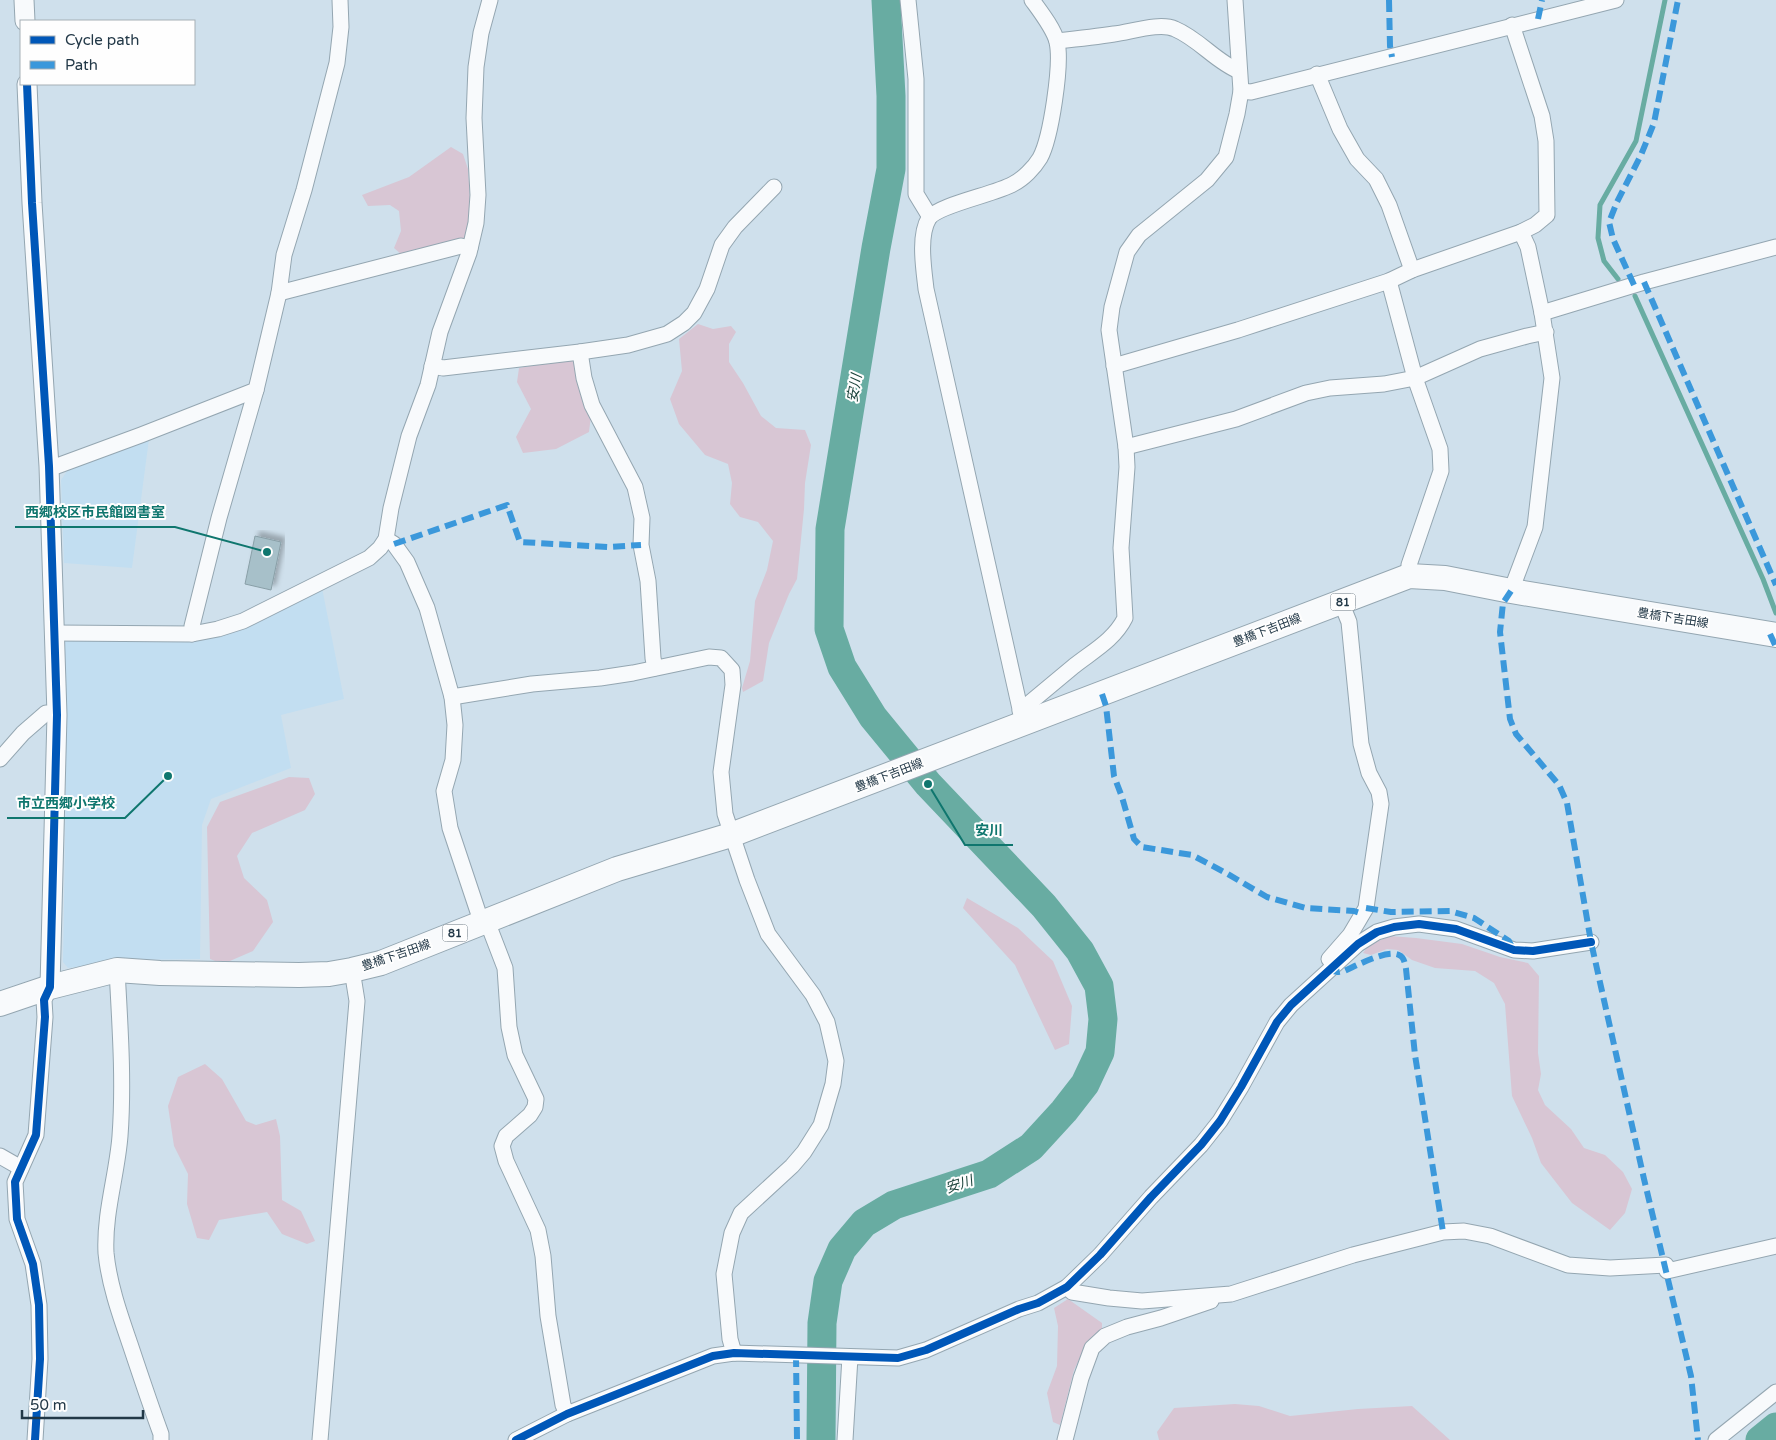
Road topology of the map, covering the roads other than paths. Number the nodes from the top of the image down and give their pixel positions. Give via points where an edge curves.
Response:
1 (24, 0) edge
2 (340, 0) edge
3 (490, 0) edge
4 (908, 0) edge
5 (1032, 0) edge
6 (1235, 0) edge
7 (1616, 0) edge
8 (25, 20) edge
9 (1512, 25) junction
10 (1057, 42) junction
11 (1240, 71) junction
12 (1317, 74) junction
13 (27, 85) edge
14 (1240, 91) junction
15 (774, 187) dead end
16 (930, 218) junction
17 (1521, 232) junction
18 (1776, 247) edge
19 (470, 248) junction
20 (1412, 270) junction
21 (1389, 281) junction
22 (279, 293) junction
23 (1542, 313) junction
24 (1546, 332) junction
25 (580, 352) junction
26 (432, 366) junction
27 (1114, 366) junction
28 (1416, 378) junction
29 (256, 390) junction
30 (1126, 446) junction
31 (49, 466) junction
32 (386, 539) junction
33 (1409, 576) junction
34 (1511, 591) junction
35 (1341, 602) junction
36 (54, 632) junction
37 (192, 634) junction
38 (1776, 635) edge
39 (655, 668) junction
40 (452, 697) junction
41 (57, 715) junction
42 (1022, 717) junction
43 (0, 759) edge
44 (731, 835) junction
45 (483, 922) junction
46 (1591, 942) dead end
47 (117, 970) junction
48 (352, 970) junction
49 (1328, 970) junction
50 (50, 987) junction
51 (0, 1004) edge
52 (0, 1156) edge
53 (21, 1168) junction
54 (1776, 1246) edge
55 (1067, 1287) junction
56 (1219, 1296) junction
57 (734, 1353) junction
58 (844, 1357) junction
59 (1776, 1392) edge
60 (567, 1414) junction
61 (35, 1440) edge
62 (160, 1440) edge
63 (320, 1440) edge
64 (516, 1440) edge
65 (845, 1440) edge
66 (1065, 1440) edge
67 (1716, 1440) edge

1 - 8 street
2 - 22 street via 337,63 284,256
3 - 19 street via 476,67 474,118 478,194
4 - 16 street via 916,79 916,194
5 - 10 street
6 - 11 street
7 - 9 street
9 - 12 street
9 - 17 street via 1542,116 1546,141 1547,215
10 - 11 street via 1172,27
10 - 16 street via 1056,93 1049,128 1040,157 1030,171 1014,184 942,209
11 - 14 street
12 - 14 street via 1251,92
12 - 20 street via 1340,129 1357,159 1376,179 1389,205
13 - 31 street
14 - 27 street via 1238,114 1226,156 1207,180 1139,235 1127,252 1108,330
15 - 25 street via 722,244 707,289 694,314 684,323 667,334 628,345
16 - 42 street via 922,258 926,289
17 - 20 street
17 - 23 street via 1528,247
18 - 23 street
19 - 22 street via 462,246
19 - 26 street via 440,332
20 - 21 street
21 - 27 street
21 - 28 street
22 - 29 street
23 - 24 street
24 - 28 street via 1480,349
24 - 34 street via 1552,378 1535,527
25 - 26 street via 443,368
25 - 39 street via 592,405 635,487 642,518 641,545 648,580
26 - 32 street via 408,436
27 - 30 street
28 - 30 street via 1306,393 1236,419
28 - 33 street via 1440,449 1441,471 1409,565
29 - 31 street via 57,466
29 - 37 street
30 - 42 street via 1126,499 1121,548 1124,618 1108,642 1072,668
31 - 36 street
32 - 37 street via 369,558 243,621
32 - 40 street via 394,544 407,562 424,600
33 - 34 main road, 豊橋下吉田線 / 81 via 1445,578
33 - 35 main road, 豊橋下吉田線 / 81
34 - 38 main road, 豊橋下吉田線 / 81
35 - 42 main road, 豊橋下吉田線 / 81 via 1102,694
35 - 49 street via 1349,622 1361,744 1381,804 1366,908 1350,935 1328,960
36 - 37 street
36 - 41 street
39 - 40 street
39 - 44 street via 709,657 721,658 732,670 721,772 725,814
40 - 45 street via 454,760 444,791 450,828
41 - 43 street via 46,713
41 - 50 street
42 - 44 main road, 豊橋下吉田線 / 81 via 930,760
44 - 45 main road, 豊橋下吉田線 / 81 via 617,869
44 - 57 street via 768,934 813,995 827,1022 836,1060 821,1125 792,1166 741,1213 732,1233 724,1274
45 - 48 main road, 豊橋下吉田線 / 81 via 382,962
45 - 60 street via 490,929 505,968 509,1028 516,1055 536,1099 530,1115 506,1136 502,1146 538,1230 548,1316
46 - 49 street via 1523,951 1456,929 1419,924 1377,932
47 - 48 main road, 豊橋下吉田線 / 81 via 299,975
47 - 50 main road, 豊橋下吉田線 / 81
47 - 62 street via 122,1064 120,1139 107,1220 106,1253 121,1319 161,1434
48 - 63 street via 357,1001
49 - 55 street via 1277,1022 1220,1121 1100,1255
50 - 51 main road, 豊橋下吉田線 / 81
50 - 53 street via 44,1000 36,1135
52 - 53 street
53 - 61 street via 15,1182 17,1220 33,1264 39,1305 40,1360
54 - 56 street via 1666,1268 1610,1268 1568,1265 1490,1236 1464,1231 1443,1232
55 - 56 street via 1072,1292 1142,1301
55 - 58 street via 1038,1303 926,1350 898,1358
56 - 66 street via 1207,1303 1126,1327 1105,1336 1092,1348
57 - 58 street
57 - 60 street via 713,1356
58 - 65 street
59 - 67 street
60 - 64 street

